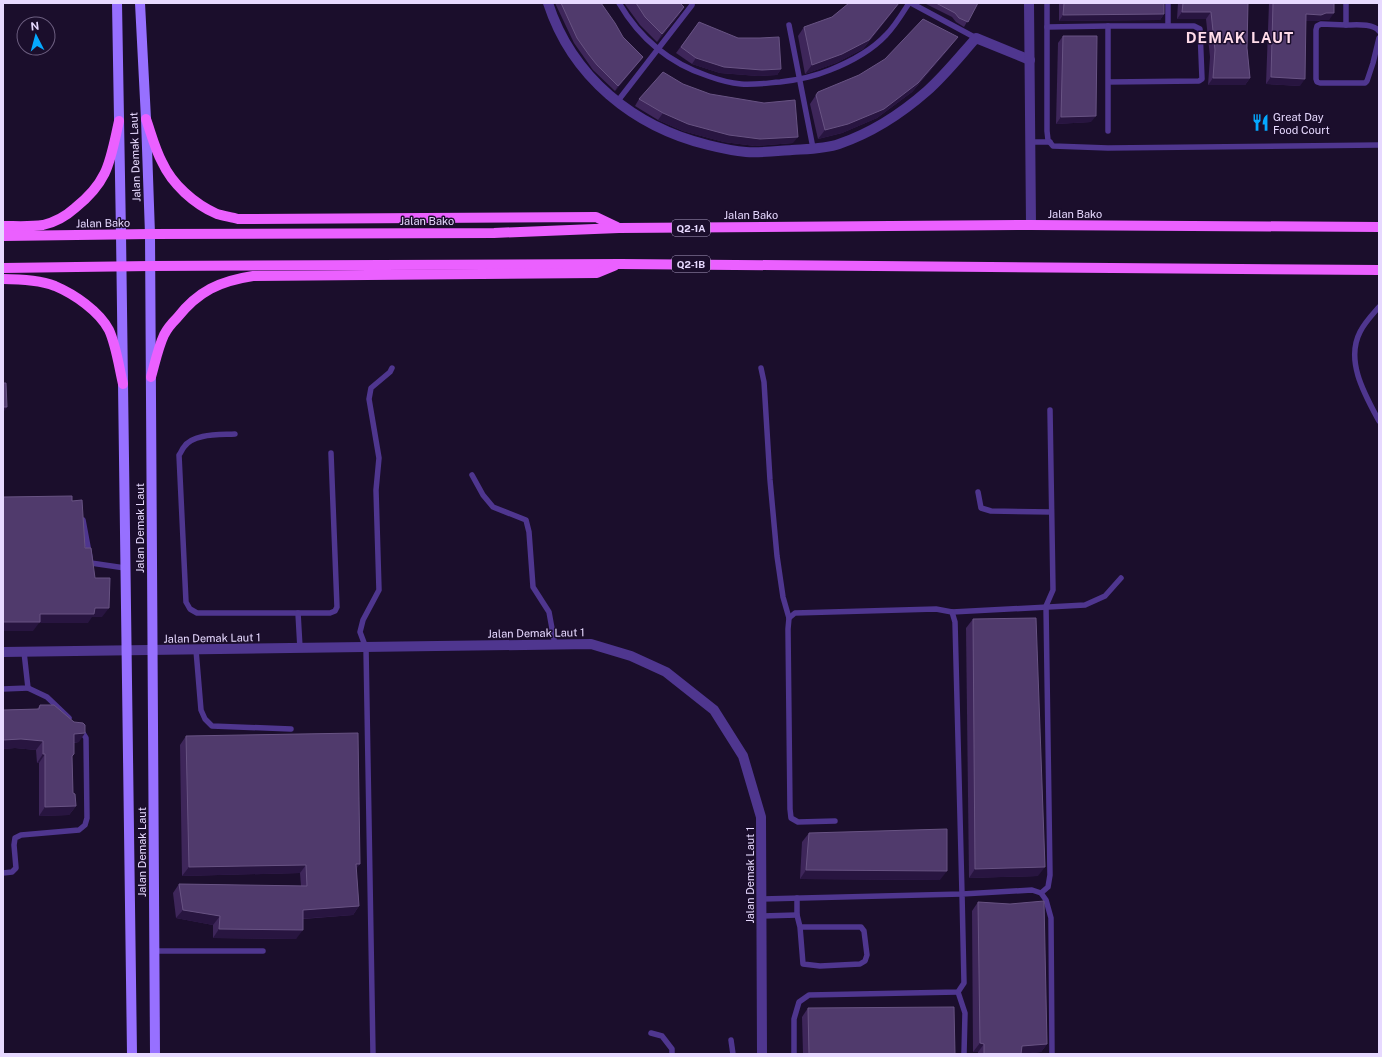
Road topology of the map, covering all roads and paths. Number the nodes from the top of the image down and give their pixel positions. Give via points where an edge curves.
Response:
1 (117, 3) edge
2 (140, 3) edge
3 (548, 3) edge
4 (619, 3) edge
5 (910, 3) edge
6 (1029, 3) edge
7 (1047, 3) edge
8 (1168, 3) edge
9 (1346, 3) edge
10 (692, 6) dead end
11 (790, 25) dead end
12 (1346, 25) junction
13 (1108, 26) junction
14 (1168, 26) junction
15 (1047, 27) junction
16 (1379, 31) edge
17 (976, 38) junction
18 (1379, 38) edge
19 (658, 49) junction
20 (1030, 60) junction
21 (1376, 64) edge
22 (800, 80) junction
23 (1108, 82) junction
24 (617, 102) junction
25 (146, 119) junction
26 (119, 121) junction
27 (1108, 131) dead end
28 (1030, 142) junction
29 (1050, 142) junction
30 (1379, 145) edge
31 (813, 148) junction
32 (1031, 225) junction
33 (3, 226) edge
34 (1379, 227) edge
35 (619, 228) junction
36 (121, 234) junction
37 (150, 234) junction
38 (3, 236) edge
39 (621, 264) junction
40 (150, 266) junction
41 (121, 267) junction
42 (3, 268) edge
43 (1379, 270) edge
44 (3, 279) edge
45 (1379, 307) edge
46 (392, 368) dead end
47 (761, 368) dead end
48 (151, 377) junction
49 (122, 384) junction
50 (1050, 410) dead end
51 (1379, 420) edge
52 (235, 434) dead end
53 (332, 453) dead end
54 (472, 475) dead end
55 (978, 492) dead end
56 (81, 512) edge
57 (1051, 512) junction
58 (125, 568) junction
59 (1121, 578) dead end
60 (1046, 606) junction
61 (952, 612) junction
62 (298, 613) junction
63 (789, 618) junction
64 (555, 645) junction
65 (300, 648) junction
66 (366, 648) junction
67 (153, 650) junction
68 (196, 650) junction
69 (126, 651) junction
70 (3, 652) edge
71 (24, 652) junction
72 (28, 688) junction
73 (3, 689) edge
74 (73, 722) edge
75 (78, 726) edge
76 (291, 729) dead end
77 (835, 821) dead end
78 (3, 873) edge
79 (1041, 893) junction
80 (962, 894) junction
81 (797, 898) junction
82 (762, 899) junction
83 (797, 915) junction
84 (762, 916) junction
85 (800, 928) junction
86 (154, 950) junction
87 (263, 951) dead end
88 (958, 992) junction
89 (651, 1033) dead end
90 (732, 1040) dead end
91 (132, 1054) edge
92 (155, 1054) edge
93 (373, 1054) edge
94 (672, 1054) edge
95 (733, 1054) edge
96 (762, 1054) edge
97 (794, 1054) edge
98 (964, 1054) edge
99 (1052, 1054) edge

1 - 26 main road, Jalan Demak Laut
2 - 25 main road, Jalan Demak Laut
3 - 24 street via 571,51 603,90
4 - 19 lane via 638,30
5 - 17 lane
5 - 22 lane via 892,29 870,49 842,65
6 - 20 street
7 - 15 lane
8 - 14 lane
9 - 12 lane
10 - 19 lane
11 - 22 lane
12 - 16 lane via 1374,27
12 - 21 lane via 1317,26 1317,82 1365,83
13 - 14 lane
13 - 15 lane
13 - 23 lane
14 - 23 lane via 1194,26 1200,29 1202,79 1199,82
15 - 29 lane via 1047,131
17 - 20 street
17 - 31 street via 936,82 906,108 878,126 838,144
18 - 21 lane
19 - 22 lane via 695,72 728,82 757,84
19 - 24 lane
20 - 28 street
22 - 31 lane
23 - 27 lane
24 - 31 street via 640,118 685,140 746,152
25 - 35 main road via 162,163 172,178 191,199 218,214 238,218 596,217
25 - 37 main road, Jalan Demak Laut
26 - 33 main road via 103,179 88,198 59,220 42,225
26 - 36 main road, Jalan Demak Laut
28 - 29 lane
28 - 32 street
29 - 30 lane via 1056,147 1108,148
32 - 34 main road, Jalan Bako / Q2-1A
32 - 35 main road, Jalan Bako / Q2-1A
35 - 37 main road, Jalan Bako / Q2-1A via 494,233
36 - 37 main road, Jalan Bako / Q2-1A
36 - 38 main road, Jalan Bako / Q2-1A
36 - 41 main road, Jalan Demak Laut
37 - 40 main road, Jalan Demak Laut
39 - 40 main road, Q2-1B
39 - 43 main road, Q2-1B
39 - 48 main road via 597,273 254,276 234,279 213,287 186,307 164,335
40 - 41 main road, Q2-1B
40 - 48 main road, Jalan Demak Laut
41 - 42 main road, Q2-1B
41 - 49 main road, Jalan Demak Laut
44 - 49 main road via 24,279 54,286 89,306 109,330
45 - 51 lane via 1368,319 1355,346 1359,381
46 - 66 lane via 371,388 369,399 379,458 376,490 379,590 363,620 360,632
47 - 63 lane via 777,556 782,593
48 - 67 main road, Jalan Demak Laut
49 - 58 main road, Jalan Demak Laut
50 - 57 lane
52 - 62 lane via 203,436 184,446 179,456 186,602 197,613
53 - 62 lane via 337,607 335,612 330,613
54 - 64 lane via 483,496 493,507 526,520 533,588 549,612
55 - 57 lane via 981,508 991,511
56 - 58 lane via 91,563
57 - 60 lane via 1053,590
58 - 69 main road, Jalan Demak Laut
59 - 60 lane via 1105,596 1085,605
60 - 61 lane
60 - 79 lane via 1050,876 1048,887
61 - 63 lane via 936,609 795,613
61 - 80 lane via 955,622
62 - 65 lane
63 - 77 lane via 791,818 798,822
64 - 66 street, Jalan Demak Laut 1
64 - 82 street, Jalan Demak Laut 1 via 591,644 631,656 666,672 714,710 743,756 761,817
65 - 66 street, Jalan Demak Laut 1
65 - 68 street, Jalan Demak Laut 1
66 - 93 lane
67 - 68 street, Jalan Demak Laut 1
67 - 69 street, Jalan Demak Laut 1
67 - 86 main road, Jalan Demak Laut
68 - 76 lane via 201,710 212,726
69 - 71 street, Jalan Demak Laut 1
69 - 91 main road, Jalan Demak Laut
70 - 71 street, Jalan Demak Laut 1
71 - 72 lane
72 - 73 lane
72 - 74 lane via 47,697
75 - 78 lane via 86,738 85,825 75,831 22,835 15,838 16,868 12,872
79 - 80 lane via 1032,890
79 - 99 lane via 1046,900 1051,918
80 - 81 lane
80 - 88 lane via 964,983
81 - 82 lane
81 - 83 lane
82 - 84 street, Jalan Demak Laut 1
83 - 84 lane
83 - 85 lane
84 - 96 street, Jalan Demak Laut 1
85 - 85 lane via 803,964 820,966 860,964 865,961 867,955 864,931 861,927
86 - 87 lane
86 - 92 main road, Jalan Demak Laut
88 - 97 lane via 810,995 799,1002 794,1019
88 - 98 lane via 965,1013
89 - 94 lane via 662,1036
90 - 95 lane

